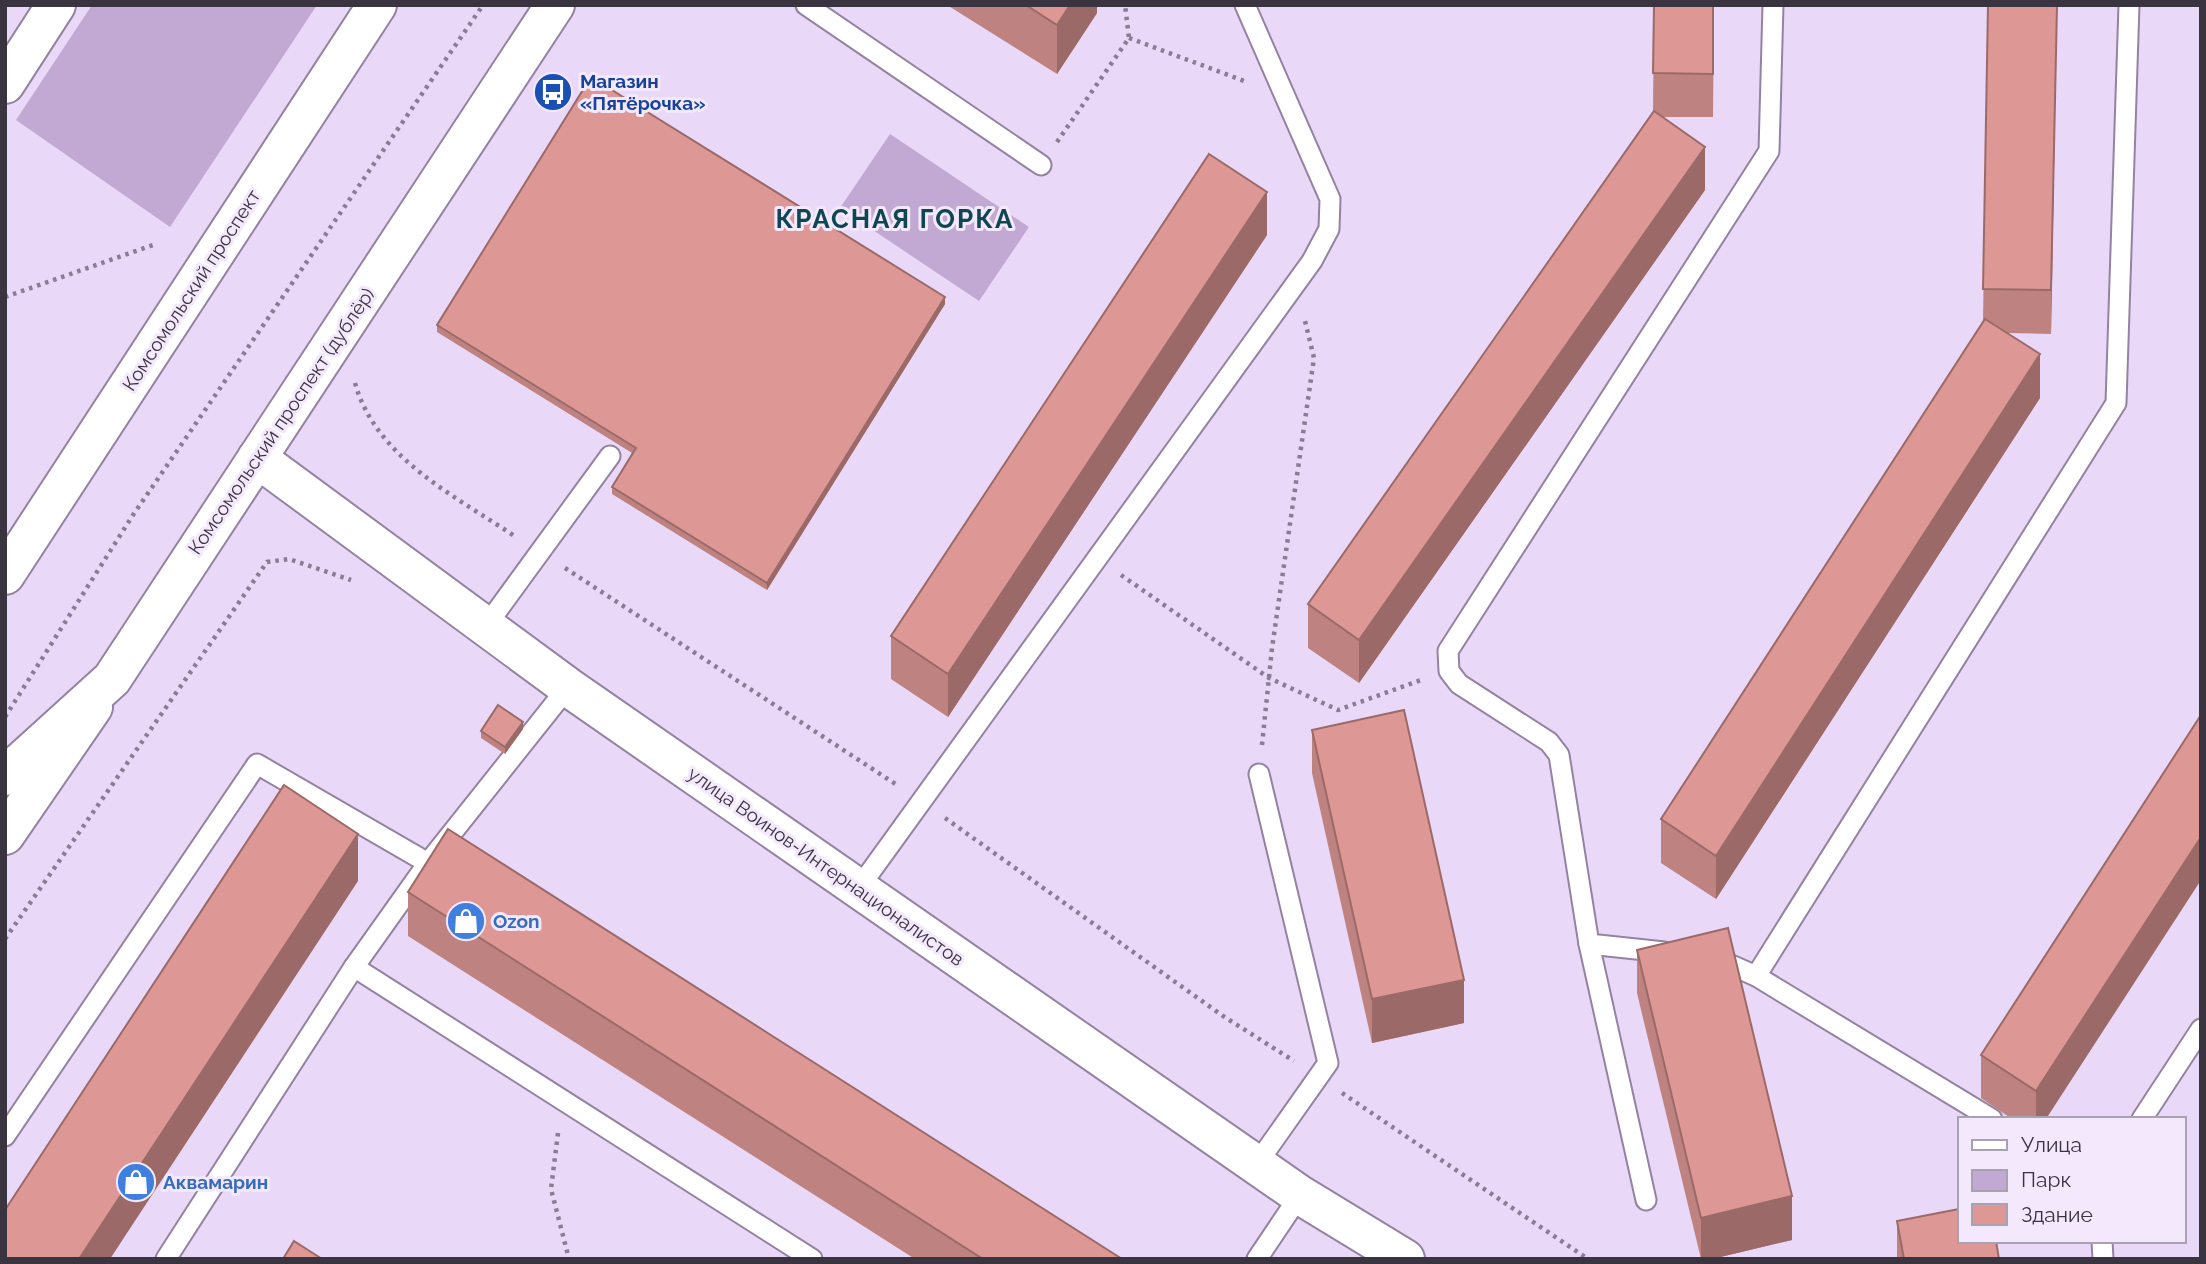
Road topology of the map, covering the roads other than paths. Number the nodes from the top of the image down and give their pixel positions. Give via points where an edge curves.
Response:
1 (56, 5) edge
2 (377, 5) edge
3 (555, 5) edge
4 (806, 5) edge
5 (1245, 5) edge
6 (1773, 5) edge
7 (2129, 5) edge
8 (5, 84) edge
9 (1041, 165) road end
10 (610, 456) dead end
11 (257, 458) junction
12 (5, 575) edge
13 (486, 626) junction
14 (112, 678) junction
15 (568, 687) junction
16 (1259, 774) road end
17 (5, 776) edge
18 (5, 835) edge
19 (428, 863) junction
20 (858, 889) junction
21 (1589, 944) junction
22 (354, 967) junction
23 (1756, 976) junction
24 (2201, 1029) edge
25 (1990, 1117) edge
26 (2143, 1117) edge
27 (5, 1136) edge
28 (1256, 1165) junction
29 (1300, 1195) junction
30 (1646, 1200) dead end
31 (166, 1259) edge
32 (812, 1259) edge
33 (1257, 1259) edge
34 (1405, 1259) edge

1 - 8 main road
2 - 12 main road, Комсомольский проспект
3 - 11 main road, Комсомольский проспект (дублёр)
4 - 9 lane
5 - 20 lane via 1330,199 1329,229 1297,282
6 - 21 lane via 1769,151 1448,651 1449,671 1459,684 1549,742 1559,755
7 - 23 lane via 2116,403
10 - 13 lane
11 - 13 main road, улица Воинов-Интернационалистов
11 - 14 main road, Комсомольский проспект (дублёр)
13 - 15 main road, улица Воинов-Интернационалистов
14 - 17 main road
14 - 18 main road, Комсомольский проспект (дублёр)
15 - 19 lane
15 - 20 main road, улица Воинов-Интернационалистов
16 - 28 lane via 1328,1063
19 - 22 lane
19 - 27 lane via 257,765
20 - 28 main road, улица Воинов-Интернационалистов
21 - 23 lane via 1710,957
21 - 30 lane
22 - 31 lane
22 - 32 lane
23 - 25 lane
24 - 26 lane
28 - 29 main road, улица Воинов-Интернационалистов
29 - 33 lane
29 - 34 main road, улица Воинов-Интернационалистов

